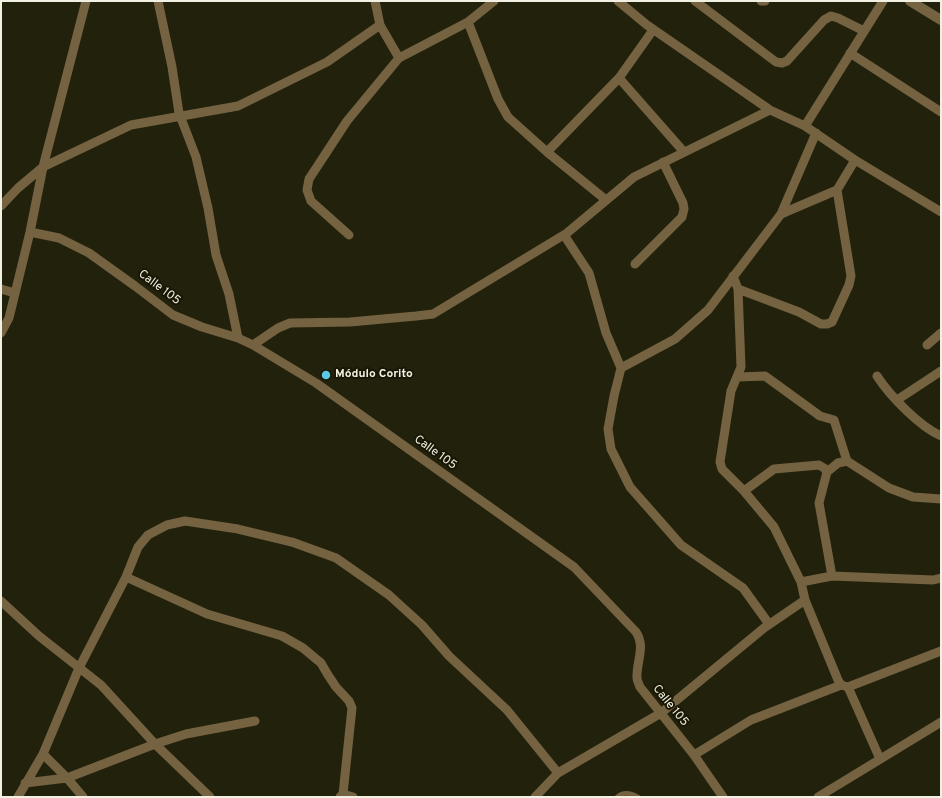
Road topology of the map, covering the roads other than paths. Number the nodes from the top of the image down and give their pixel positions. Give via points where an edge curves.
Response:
1 (86, 1) edge
2 (158, 1) edge
3 (375, 1) edge
4 (494, 1) edge
5 (618, 1) edge
6 (695, 1) edge
7 (761, 1) edge
8 (765, 1) edge
9 (883, 1) edge
10 (910, 1) edge
11 (941, 20) edge
12 (468, 22) junction
13 (380, 25) junction
14 (653, 30) junction
15 (864, 30) junction
16 (850, 53) junction
17 (398, 58) junction
18 (619, 78) junction
19 (770, 110) junction
20 (941, 112) edge
21 (180, 117) junction
22 (805, 126) junction
23 (816, 133) junction
24 (547, 152) junction
25 (684, 152) junction
26 (856, 160) junction
27 (663, 162) junction
28 (43, 167) junction
29 (837, 190) junction
30 (606, 200) junction
31 (1, 206) edge
32 (941, 212) edge
33 (781, 214) junction
34 (30, 232) junction
35 (349, 235) dead end
36 (564, 235) junction
37 (635, 264) dead end
38 (733, 276) junction
39 (738, 289) junction
40 (1, 290) edge
41 (15, 293) junction
42 (1, 333) edge
43 (941, 333) edge
44 (238, 338) junction
45 (253, 345) junction
46 (927, 345) dead end
47 (621, 368) junction
48 (941, 371) edge
49 (877, 376) dead end
50 (737, 377) junction
51 (897, 400) junction
52 (940, 434) edge
53 (848, 461) junction
54 (827, 472) junction
55 (744, 491) junction
56 (941, 499) edge
57 (832, 576) junction
58 (126, 577) junction
59 (941, 578) edge
60 (801, 582) junction
61 (805, 600) junction
62 (1, 601) edge
63 (769, 624) junction
64 (941, 651) edge
65 (79, 668) junction
66 (844, 686) junction
67 (661, 713) junction
68 (255, 721) dead end
69 (940, 724) edge
70 (155, 744) junction
71 (43, 754) junction
72 (694, 755) junction
73 (880, 759) junction
74 (558, 773) junction
75 (67, 778) junction
76 (25, 783) junction
77 (342, 795) edge
78 (18, 797) edge
79 (83, 797) edge
80 (210, 797) edge
81 (353, 797) edge
82 (535, 797) edge
83 (617, 797) edge
84 (638, 797) edge
85 (722, 797) edge
86 (818, 797) edge

1 - 28 street
2 - 21 street
3 - 13 street
4 - 12 street
5 - 14 street
6 - 15 street via 776,62 787,61 824,20 831,16
7 - 8 street
9 - 15 street
10 - 11 street
12 - 17 street
12 - 24 street via 498,100 508,117
13 - 17 street
13 - 21 street via 327,62 238,106
14 - 18 street
14 - 19 street
15 - 16 street
16 - 20 street
16 - 22 street
17 - 35 street via 347,121 309,179 307,190 311,201
18 - 24 street
18 - 25 street
19 - 22 street
19 - 25 street
21 - 28 street via 131,125
21 - 44 street via 196,157 216,255 230,294
22 - 23 street
23 - 26 street
23 - 33 street
24 - 30 street
25 - 27 street
26 - 29 street
26 - 32 street
27 - 30 street via 634,177
27 - 37 street via 683,203 682,217
28 - 31 street
28 - 34 street
29 - 33 street
29 - 39 street via 851,276 832,322 821,324 799,312
30 - 36 street
33 - 38 street
34 - 41 street
34 - 44 street, Calle 105 via 59,238 89,253 173,315 202,328
36 - 45 street via 433,314 350,322 290,323
36 - 47 street via 589,273 606,333
38 - 39 street
38 - 47 street via 708,310 675,340
39 - 50 street via 741,367
40 - 41 street
41 - 42 street via 9,318
43 - 46 street
44 - 45 street, Calle 105
45 - 67 street, Calle 105 via 316,383 574,567 640,637 642,644 637,678 640,687
47 - 63 street via 608,429 611,449 630,487 681,545 743,588
48 - 51 street
49 - 51 street
50 - 53 street via 765,376 820,416 834,420
50 - 55 street via 731,391 720,462 722,469
51 - 52 street via 914,418
53 - 54 street via 838,463
53 - 56 street via 889,488 913,497
54 - 55 street via 819,465 774,469
54 - 57 street via 819,503
55 - 60 street via 774,526
57 - 59 street via 933,580
57 - 60 street
58 - 65 street
58 - 74 street via 138,547 148,535 167,525 185,521 238,529 292,542 336,558 389,595 422,625 449,656 507,710
58 - 77 street via 207,614 282,636 303,648 321,663 352,708
60 - 61 street
61 - 63 street
61 - 66 street via 838,680
62 - 65 street
63 - 67 street
64 - 66 street
65 - 70 street via 101,685
65 - 71 street
66 - 72 street via 751,720
66 - 73 street
67 - 72 street, Calle 105
67 - 74 street
68 - 70 street via 186,734
69 - 73 street
70 - 75 street
70 - 80 street
71 - 75 street
71 - 76 street
72 - 85 street, Calle 105
73 - 86 street
74 - 82 street
75 - 76 street
75 - 79 street
76 - 78 street
77 - 81 street
83 - 84 lane via 632,793

